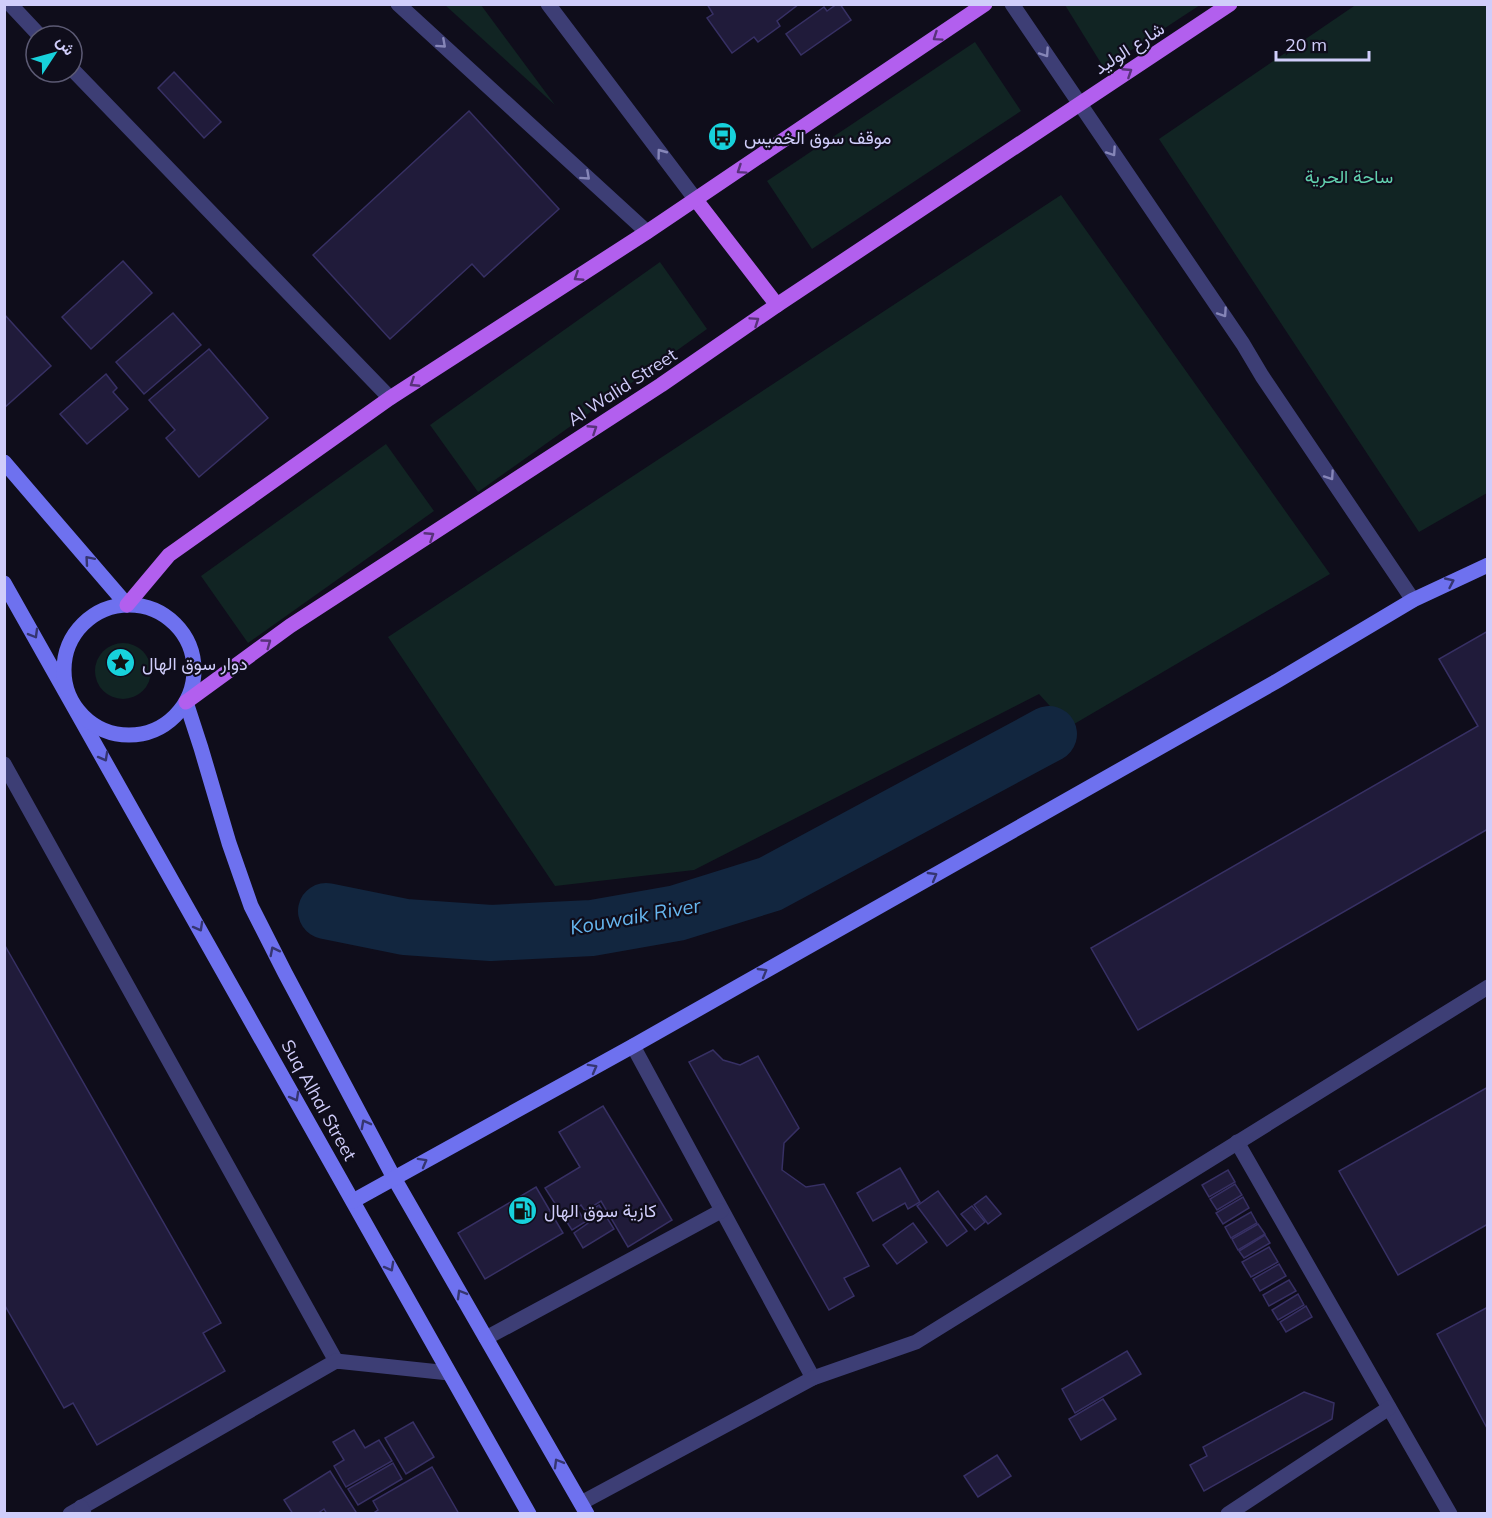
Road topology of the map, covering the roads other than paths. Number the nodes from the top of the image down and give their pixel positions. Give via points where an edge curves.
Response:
1 (10, 4) edge
2 (398, 4) edge
3 (548, 4) edge
4 (986, 4) edge
5 (1012, 4) edge
6 (1230, 4) edge
7 (29, 24) edge
8 (84, 81) edge
9 (1079, 104) junction
10 (696, 200) junction
11 (647, 232) junction
12 (777, 305) junction
13 (390, 398) junction
14 (4, 462) edge
15 (1488, 565) edge
16 (4, 583) edge
17 (1413, 600) junction
18 (127, 604) junction
19 (186, 702) junction
20 (75, 706) junction
21 (4, 764) edge
22 (1488, 987) edge
23 (633, 1046) junction
24 (1237, 1142) junction
25 (394, 1178) junction
26 (353, 1201) junction
27 (722, 1211) junction
28 (486, 1338) junction
29 (336, 1361) junction
30 (449, 1373) junction
31 (813, 1378) junction
32 (1389, 1408) junction
33 (584, 1508) edge
34 (78, 1512) edge
35 (529, 1514) edge
36 (1228, 1514) edge
37 (1450, 1514) edge

1 - 7 street
2 -> 11 street
10 -> 3 street
4 -> 10 main road
5 -> 9 street
9 -> 6 main road, شارع الوليد
8 - 13 street
9 - 12 main road, Al Walid Street
9 -> 17 street
10 - 11 main road
10 - 12 main road
11 -> 13 main road
19 -> 12 main road, Al Walid Street via 290,626
13 - 18 main road via 169,555
18 -> 14 main road
17 -> 15 main road
16 -> 20 main road
23 -> 17 main road
18 - 19 main road via 165,615 179,628 194,664 193,684
18 - 20 main road via 107,608 90,618 67,649 65,679
19 - 20 main road via 159,728 122,735 104,730
25 -> 19 main road, Suq Alhal Street via 251,906
20 -> 26 main road, Suq Alhal Street
21 - 29 street
22 - 24 street
25 -> 23 main road
23 - 27 street
24 - 31 street via 916,1342
24 - 32 street
25 - 26 main road
28 -> 25 main road, Suq Alhal Street
26 -> 30 main road, Suq Alhal Street
27 - 28 street
27 - 31 street
33 -> 28 main road, Suq Alhal Street
29 - 30 street
29 - 34 street
30 - 35 main road, Suq Alhal Street
31 - 33 street
32 - 36 street
32 - 37 street

